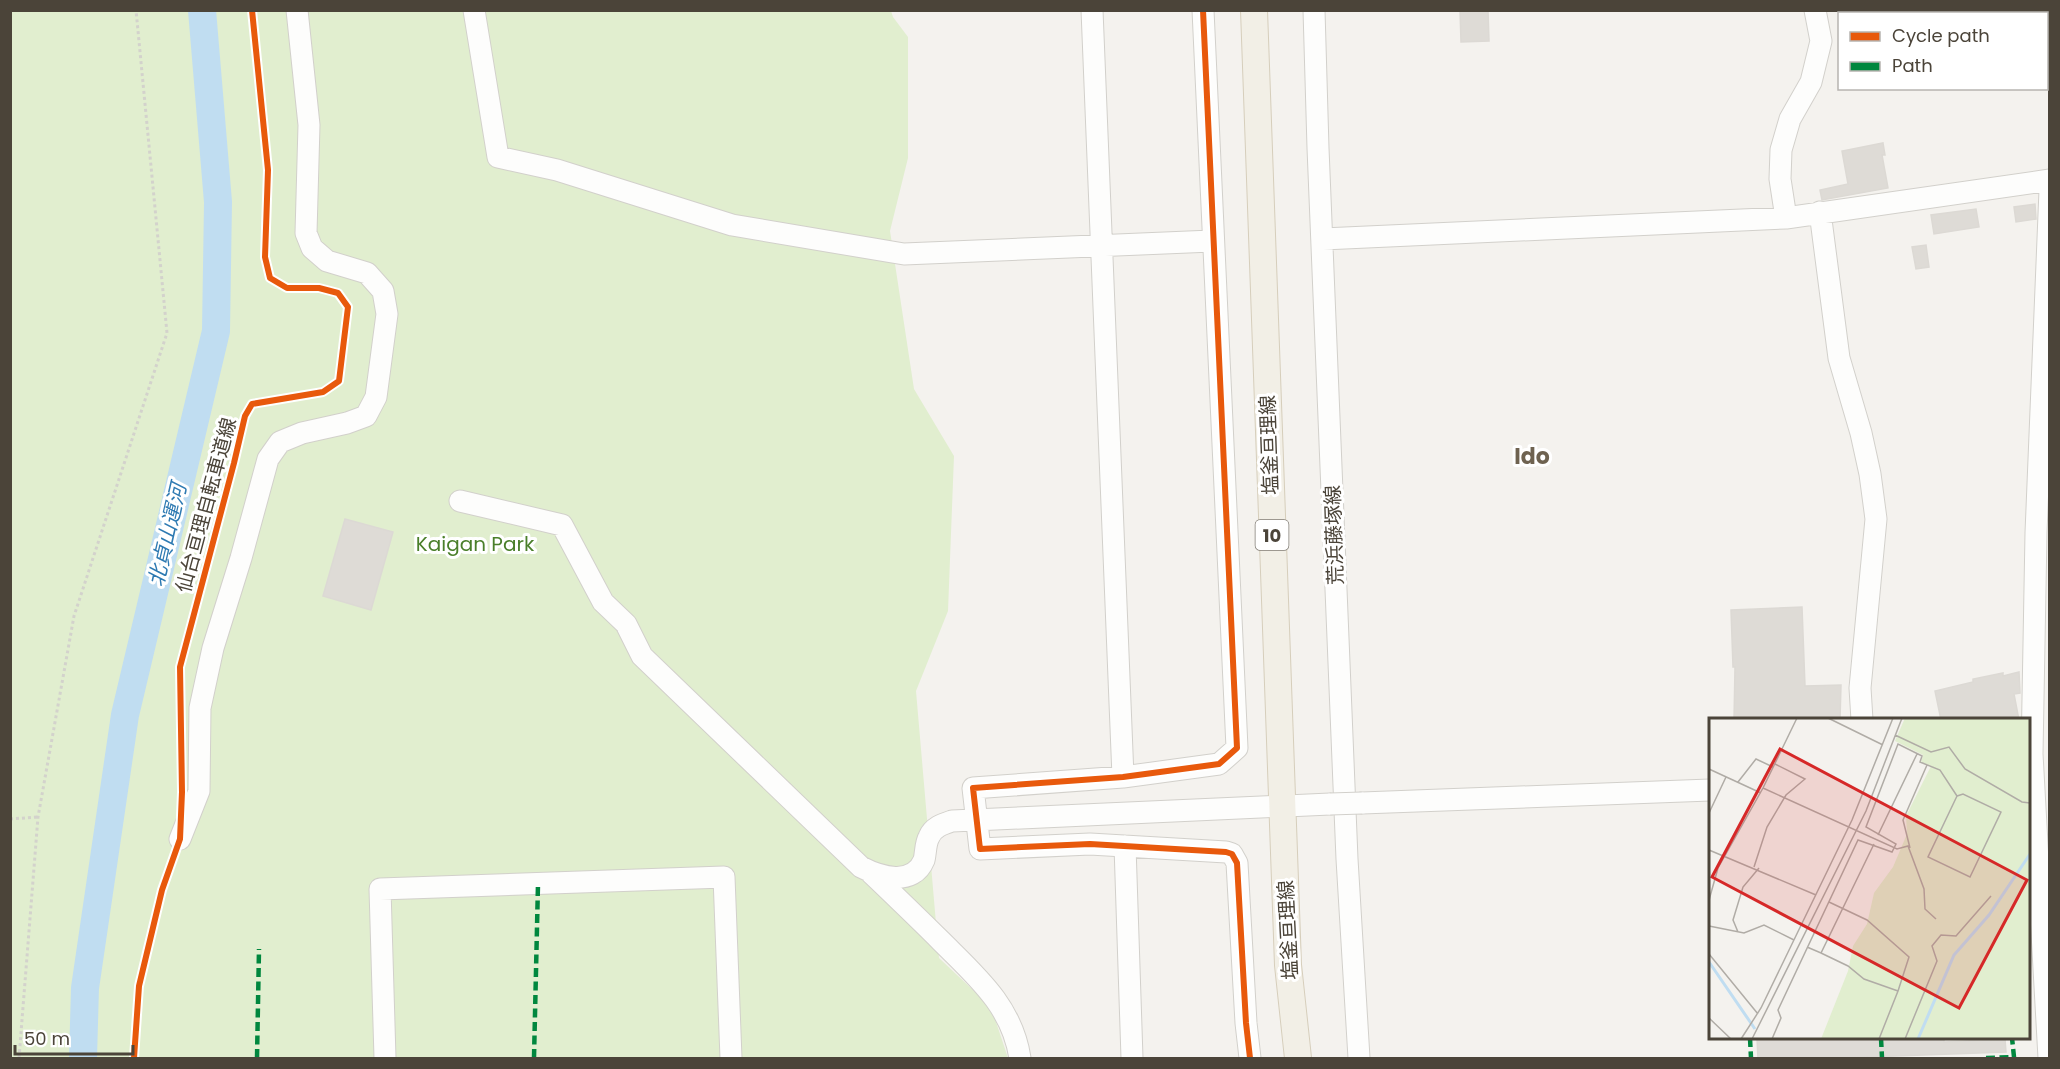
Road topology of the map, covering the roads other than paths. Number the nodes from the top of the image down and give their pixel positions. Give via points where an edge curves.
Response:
1 (297, 10) edge
2 (474, 10) edge
3 (1092, 10) edge
4 (1203, 10) edge
5 (1254, 10) edge
6 (1314, 10) edge
7 (1815, 10) edge
8 (2049, 180) edge
9 (2049, 190) edge
10 (1820, 212) junction
11 (1786, 218) junction
12 (1323, 239) junction
13 (1212, 242) junction
14 (1101, 246) junction
15 (460, 501) dead end
16 (2041, 714) edge
17 (1862, 718) edge
18 (2030, 754) edge
19 (1123, 777) junction
20 (1709, 790) edge
21 (1281, 805) junction
22 (976, 819) junction
23 (180, 839) dead end
24 (1125, 846) junction
25 (871, 872) junction
26 (2046, 926) edge
27 (2036, 951) edge
28 (385, 1059) edge
29 (731, 1059) edge
30 (1020, 1059) edge
31 (1132, 1059) edge
32 (1250, 1059) edge
33 (1298, 1059) edge
34 (1359, 1059) edge
35 (2049, 1059) edge

1 - 23 street via 309,125 306,233 312,248 327,261 367,273 383,291 387,314 376,397 366,416 280,442 268,459 213,648 200,708 199,791
2 - 14 street via 498,157 557,170 732,225 904,254
3 - 14 street
4 - 13 street
5 - 21 main road, 塩釜亘理線 / 10
6 - 12 street, 荒浜藤塚線
7 - 11 street via 1821,40 1811,82 1790,119 1781,150 1780,179
8 - 10 street
9 - 16 street via 2036,533
10 - 11 street
10 - 17 street via 1839,358 1861,433 1876,519 1860,688
11 - 12 street
12 - 34 street, 荒浜藤塚線 via 1347,859
13 - 14 street
13 - 19 street via 1237,748 1219,764
14 - 19 street
15 - 25 street via 562,525 603,602 626,624 642,656 861,867
16 - 18 street
18 - 26 street
19 - 22 street via 973,788
20 - 21 street, bridge
21 - 22 street
21 - 33 main road, 塩釜亘理線 / 10 via 1288,965
22 - 24 street via 980,849
22 - 25 street via 938,826 929,835 918,869 907,875 893,878
24 - 31 street
24 - 32 street via 1226,852 1236,859
25 - 30 street via 981,979 1013,1031
26 - 27 street
27 - 35 street
28 - 29 street via 380,890 724,877

